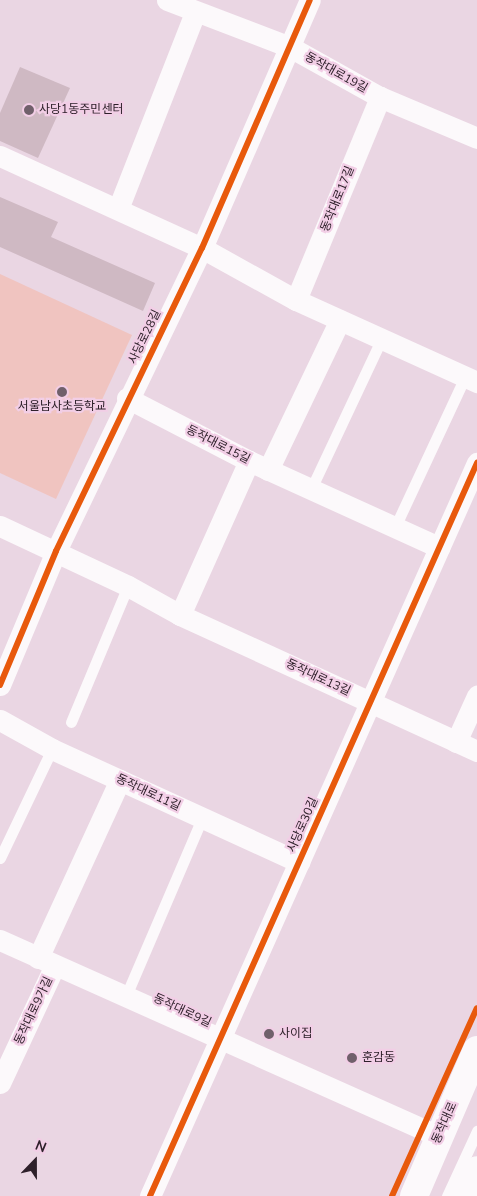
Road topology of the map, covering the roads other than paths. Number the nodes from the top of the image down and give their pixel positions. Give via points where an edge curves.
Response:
1 (167, 0) edge
2 (310, 0) edge
3 (195, 13) junction
4 (290, 47) junction
5 (380, 97) junction
6 (477, 138) edge
7 (0, 156) edge
8 (118, 209) junction
9 (202, 248) junction
10 (296, 300) junction
11 (340, 320) junction
12 (381, 340) junction
13 (471, 380) edge
14 (127, 398) junction
15 (477, 462) edge
16 (259, 466) junction
17 (311, 489) junction
18 (0, 526) edge
19 (395, 527) junction
20 (439, 548) junction
21 (56, 551) junction
22 (128, 586) junction
23 (180, 615) junction
24 (0, 685) edge
25 (477, 696) edge
26 (370, 702) junction
27 (0, 720) edge
28 (71, 722) dead end
29 (456, 742) junction
30 (52, 749) junction
31 (477, 751) edge
32 (120, 780) junction
33 (202, 818) junction
34 (0, 858) edge
35 (299, 862) junction
36 (0, 940) edge
37 (47, 962) junction
38 (126, 998) junction
39 (219, 1040) junction
40 (477, 1050) edge
41 (0, 1083) edge
42 (477, 1131) edge
43 (439, 1136) junction
44 (477, 1160) edge
45 (477, 1170) edge
46 (150, 1196) edge
47 (414, 1196) edge
48 (447, 1196) edge
49 (460, 1196) edge
50 (466, 1196) edge

1 - 3 street, 동작대로19길
2 - 4 street, 사당로28길
3 - 4 street, 동작대로19길
3 - 8 street
4 - 5 street, 동작대로19길
4 - 9 street, 사당로28길
5 - 6 street, 동작대로19길
5 - 10 street, 동작대로17길
7 - 8 street
8 - 9 street
9 - 10 street
9 - 14 street, 사당로28길
10 - 11 street
11 - 12 street
11 - 16 street
12 - 13 street
12 - 17 lane
13 - 19 lane
14 - 16 street, 동작대로15길
14 - 21 street, 사당로28길
15 - 20 street, 사당로30길
16 - 17 street, 동작대로15길
16 - 23 street
17 - 19 street, 동작대로15길
18 - 21 street, 동작대로13길
19 - 20 street, 동작대로15길
20 - 26 street, 사당로30길
21 - 22 street, 동작대로13길
21 - 24 street, 사당로28길
22 - 23 street, 동작대로13길
22 - 28 lane
23 - 26 street, 동작대로13길
25 - 29 street
26 - 29 street, 동작대로13길
26 - 35 street, 사당로30길
27 - 30 street, 동작대로11길
29 - 31 street, 동작대로13길
30 - 32 street, 동작대로11길
30 - 34 lane
32 - 33 street, 동작대로11길
32 - 37 street
33 - 35 street, 동작대로11길
33 - 38 lane
35 - 39 street, 사당로30길
36 - 37 street, 동작대로9길
37 - 38 street, 동작대로9길
37 - 41 street, 동작대로9가길
38 - 39 street, 동작대로9길
39 - 43 street, 동작대로9길
39 - 46 street, 사당로30길
40 - 43 main road, 동작대로
42 - 48 lane
43 - 47 main road, 동작대로
44 - 49 lane
45 - 50 main road

